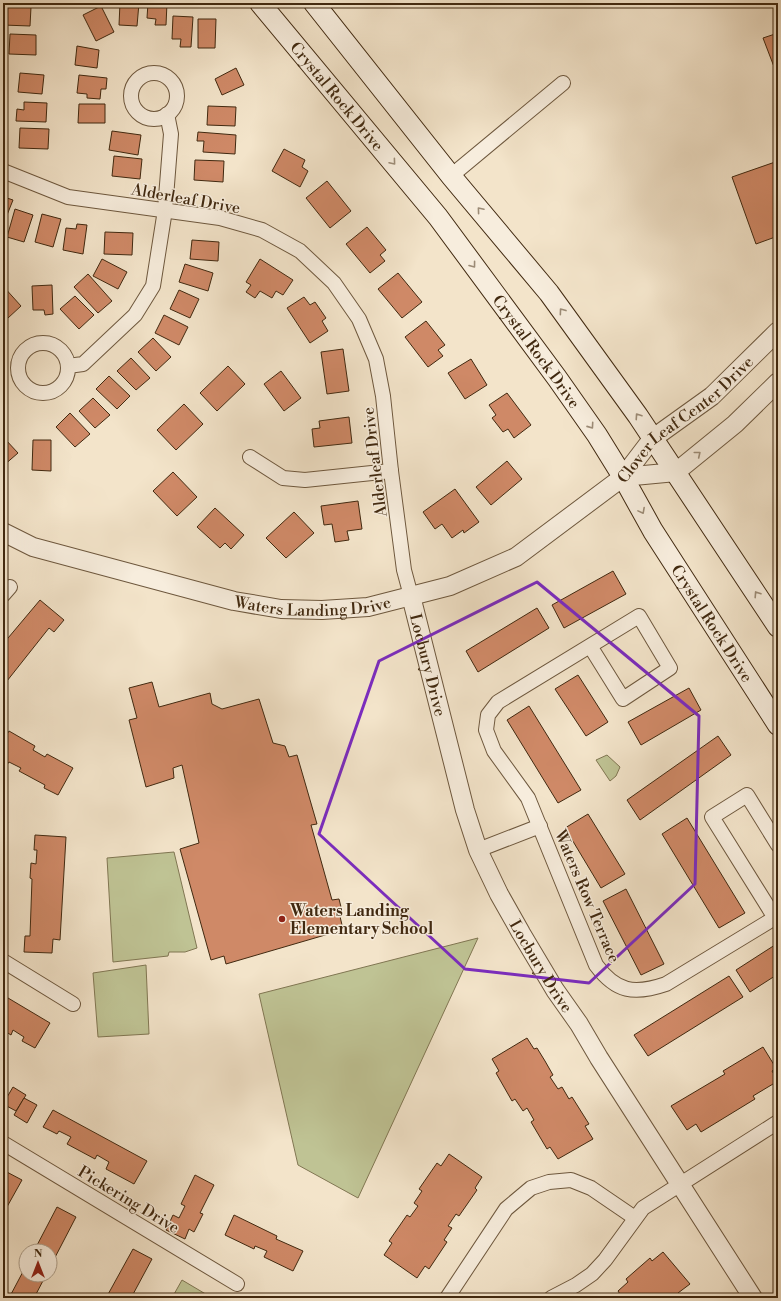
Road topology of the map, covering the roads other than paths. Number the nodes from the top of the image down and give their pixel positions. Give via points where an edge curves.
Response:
1 (260, 3) edge
2 (314, 3) edge
3 (563, 83) dead end
4 (167, 114) dead end
5 (3, 171) edge
6 (451, 176) junction
7 (165, 210) junction
8 (778, 331) edge
9 (68, 366) dead end
10 (778, 382) edge
11 (652, 439) junction
12 (250, 457) dead end
13 (391, 471) junction
14 (676, 472) junction
15 (623, 477) junction
16 (3, 532) edge
17 (412, 596) junction
18 (778, 627) edge
19 (590, 646) junction
20 (778, 725) edge
21 (540, 826) junction
22 (778, 845) edge
23 (478, 850) junction
24 (777, 917) edge
25 (3, 961) edge
26 (73, 1004) dead end
27 (778, 1122) edge
28 (3, 1143) edge
29 (680, 1183) junction
30 (635, 1218) junction
31 (237, 1284) dead end
32 (447, 1298) edge
33 (551, 1298) edge
34 (753, 1298) edge

1 -> 15 main road, Crystal Rock Drive via 438,217 557,378
2 - 6 main road
3 - 6 street
4 - 7 street via 171,134
5 - 7 street, Alderleaf Drive via 68,197
11 -> 6 main road via 549,293
7 - 9 street via 153,286 135,315 83,364
7 - 13 street, Alderleaf Drive via 220,218 262,230 300,251 334,283 359,319 376,359 383,396
8 - 11 street, Clover Leaf Center Drive via 712,396
14 -> 10 street, Clover Leaf Center Drive via 735,424
11 - 14 main road
11 - 15 street, Clover Leaf Center Drive
12 - 13 street via 283,478 305,480
13 - 17 street, Alderleaf Drive via 404,570
14 - 15 street, Clover Leaf Center Drive
18 -> 14 main road
15 - 17 street, Waters Landing Drive via 516,557 450,586
15 -> 20 main road, Crystal Rock Drive via 653,531
16 - 17 street, Waters Landing Drive via 34,547 62,555 234,601 281,609 322,610 368,606
17 - 23 street, Locbury Drive via 465,810
19 - 19 street, Waters Row Terrace via 623,699 670,668 639,616
19 - 21 street, Waters Row Terrace via 498,702 488,715 486,730 494,751 528,798
21 - 23 street, Waters Row Terrace
21 - 24 street, Waters Row Terrace via 596,965 605,978 618,986 632,991 648,990 666,984
22 - 24 street, Waters Row Terrace via 747,795 712,816
23 - 29 street, Locbury Drive via 499,894 555,990
25 - 26 street
27 - 29 street
28 - 31 street, Pickering Drive
29 - 30 street via 643,1208
29 - 34 street, Locbury Drive
30 - 32 street via 591,1188 571,1180 549,1182 531,1188 506,1209
30 - 33 street via 592,1274

